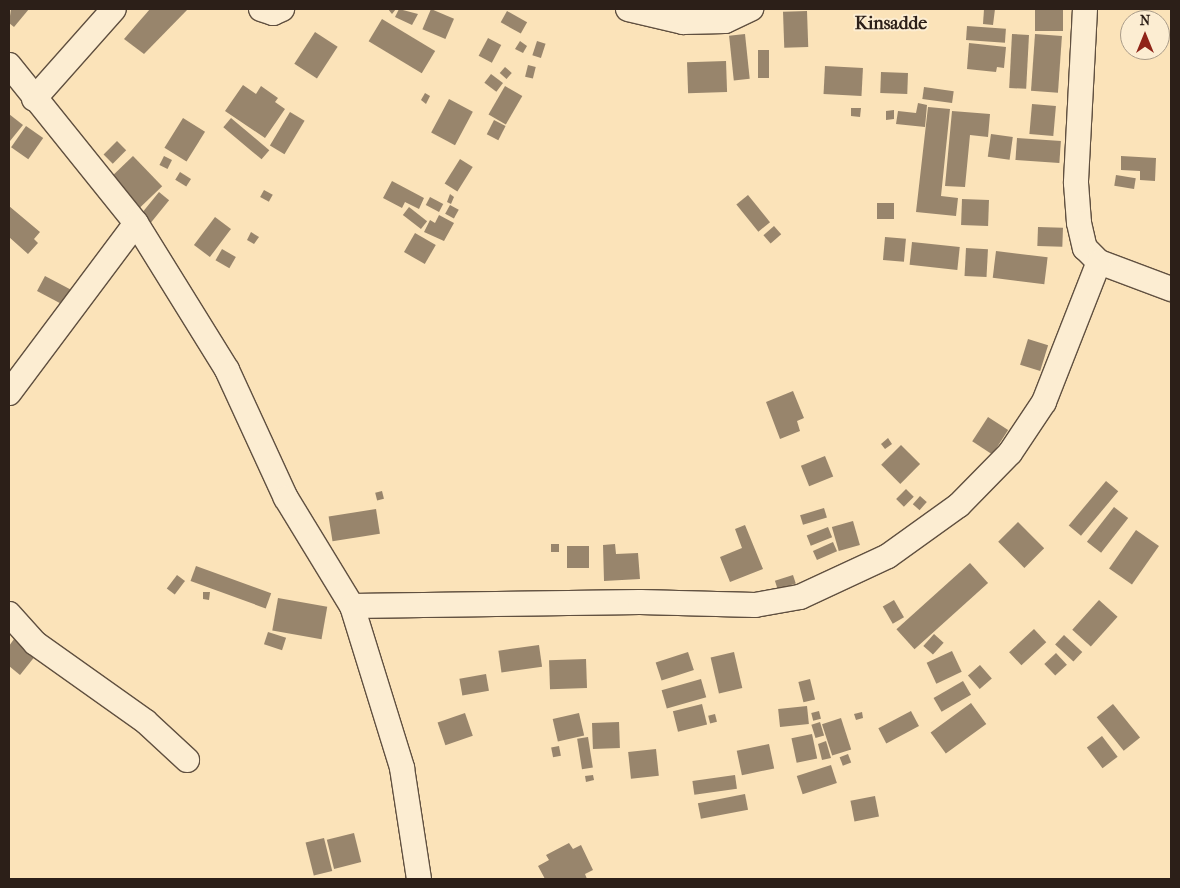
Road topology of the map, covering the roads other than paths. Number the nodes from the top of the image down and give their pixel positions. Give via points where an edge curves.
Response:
1 (114, 9) edge
2 (261, 9) edge
3 (282, 9) edge
4 (628, 9) edge
5 (750, 9) edge
6 (1085, 9) edge
7 (9, 65) edge
8 (34, 99) junction
9 (136, 223) junction
10 (1099, 262) junction
11 (1171, 289) edge
12 (9, 393) edge
13 (352, 606) junction
14 (9, 614) edge
15 (187, 760) dead end
16 (419, 879) edge

1 - 8 street
2 - 3 street via 273,13
4 - 5 street via 683,22 725,21
6 - 10 street via 1076,183 1079,223 1085,248
7 - 8 street
8 - 9 street
9 - 12 street
9 - 13 street via 227,370 286,498
10 - 11 street
10 - 13 street via 1044,402 1010,452 959,505 888,556 809,593 755,605 640,602
13 - 16 street via 402,768
14 - 15 street via 35,643 146,722

